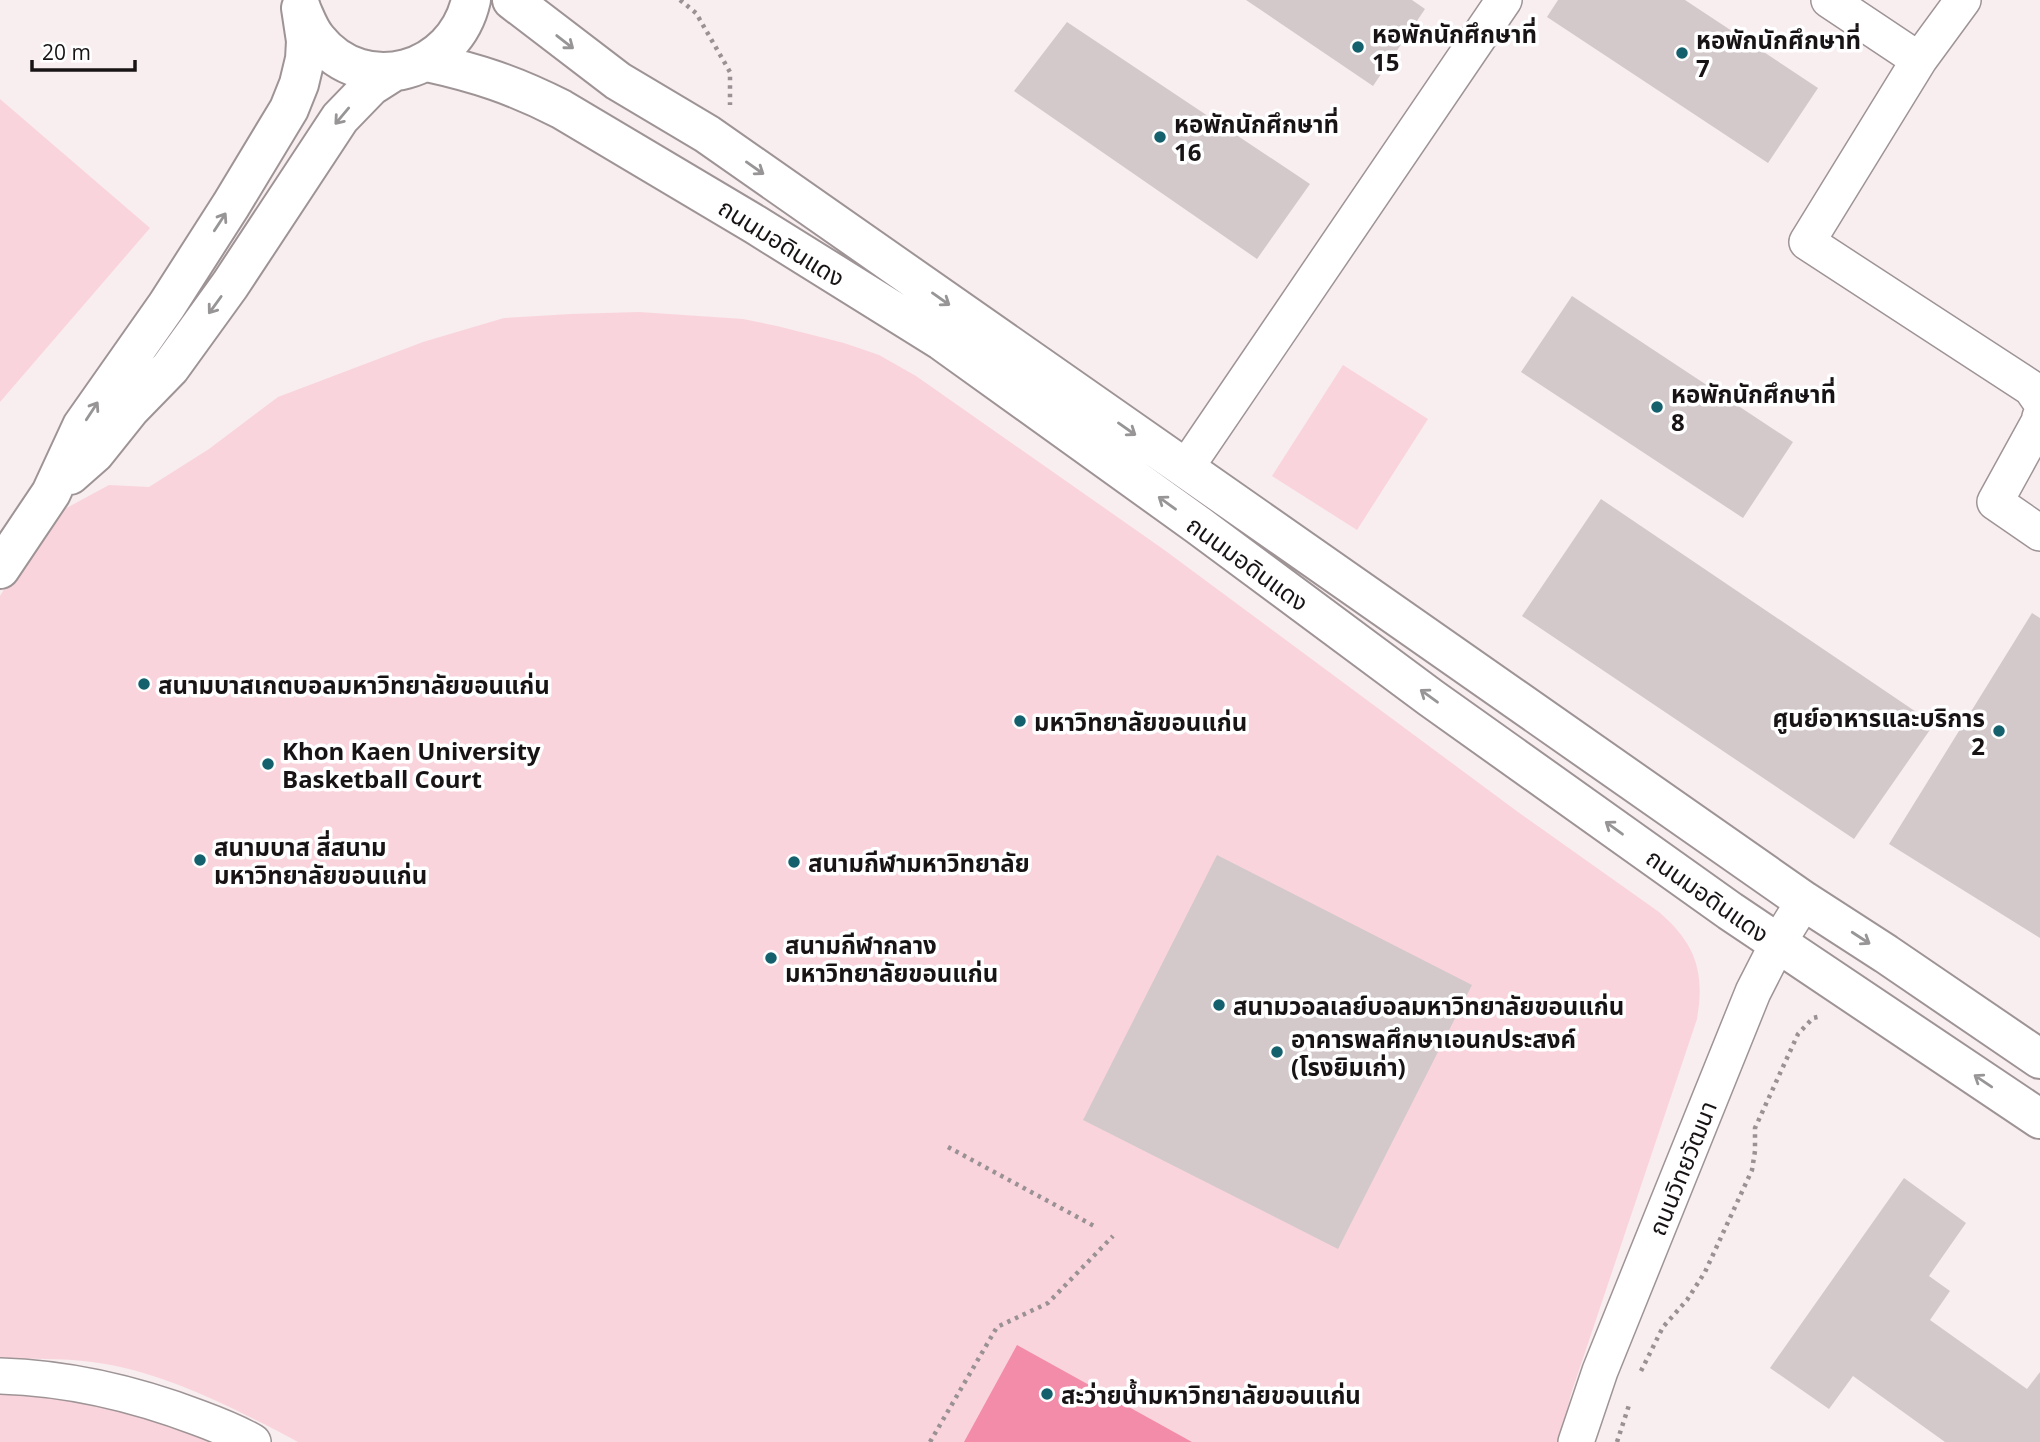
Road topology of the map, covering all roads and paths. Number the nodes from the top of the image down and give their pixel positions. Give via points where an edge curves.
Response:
1 (471, 0) edge
2 (512, 0) edge
3 (680, 0) edge
4 (1504, 0) edge
5 (1829, 0) edge
6 (1964, 0) edge
7 (300, 4) edge
8 (1919, 60) junction
9 (410, 67) junction
10 (730, 115) dead end
11 (2040, 401) edge
12 (2040, 417) edge
13 (1185, 469) junction
14 (51, 493) junction
15 (2040, 533) edge
16 (0, 569) edge
17 (1804, 901) junction
18 (1778, 943) junction
19 (1833, 1015) dead end
20 (2040, 1059) edge
21 (2040, 1119) edge
22 (948, 1147) dead end
23 (1094, 1226) dead end
24 (1113, 1236) dead end
25 (0, 1376) edge
26 (1636, 1381) dead end
27 (1632, 1393) dead end
28 (253, 1442) edge
29 (930, 1442) edge
30 (1576, 1442) edge
31 (1617, 1442) edge

1 - 9 street via 452,41
2 -> 13 street, ถนนมอดินแดง via 618,81 707,134
3 - 10 path via 696,13 730,72
4 - 13 street
5 - 8 street
6 - 8 street
7 - 9 street, ถนนมอดินแดง via 317,39 343,61 376,72
14 -> 7 street via 82,426 167,305 289,109 305,59
8 - 11 street via 1807,242 2031,388
9 -> 14 street via 371,86 340,118 170,368 95,453
18 -> 9 street, ถนนมอดินแดง via 1453,714 942,341 550,103 491,78
12 - 15 street via 1995,502
13 - 17 street, ถนนมอดินแดง
14 - 16 street
17 - 18 street, ถนนวิทยวัฒนา
17 -> 20 street, ถนนมอดินแดง
21 -> 18 street, ถนนมอดินแดง
18 - 30 street, ถนนวิทยวัฒนา via 1753,992 1610,1345
19 - 26 path via 1813,1018 1798,1034 1755,1128 1752,1170 1704,1272 1663,1327
22 - 23 path
24 - 29 path via 1048,1303 997,1328
25 - 28 street via 93,1386 169,1406
27 - 31 path

